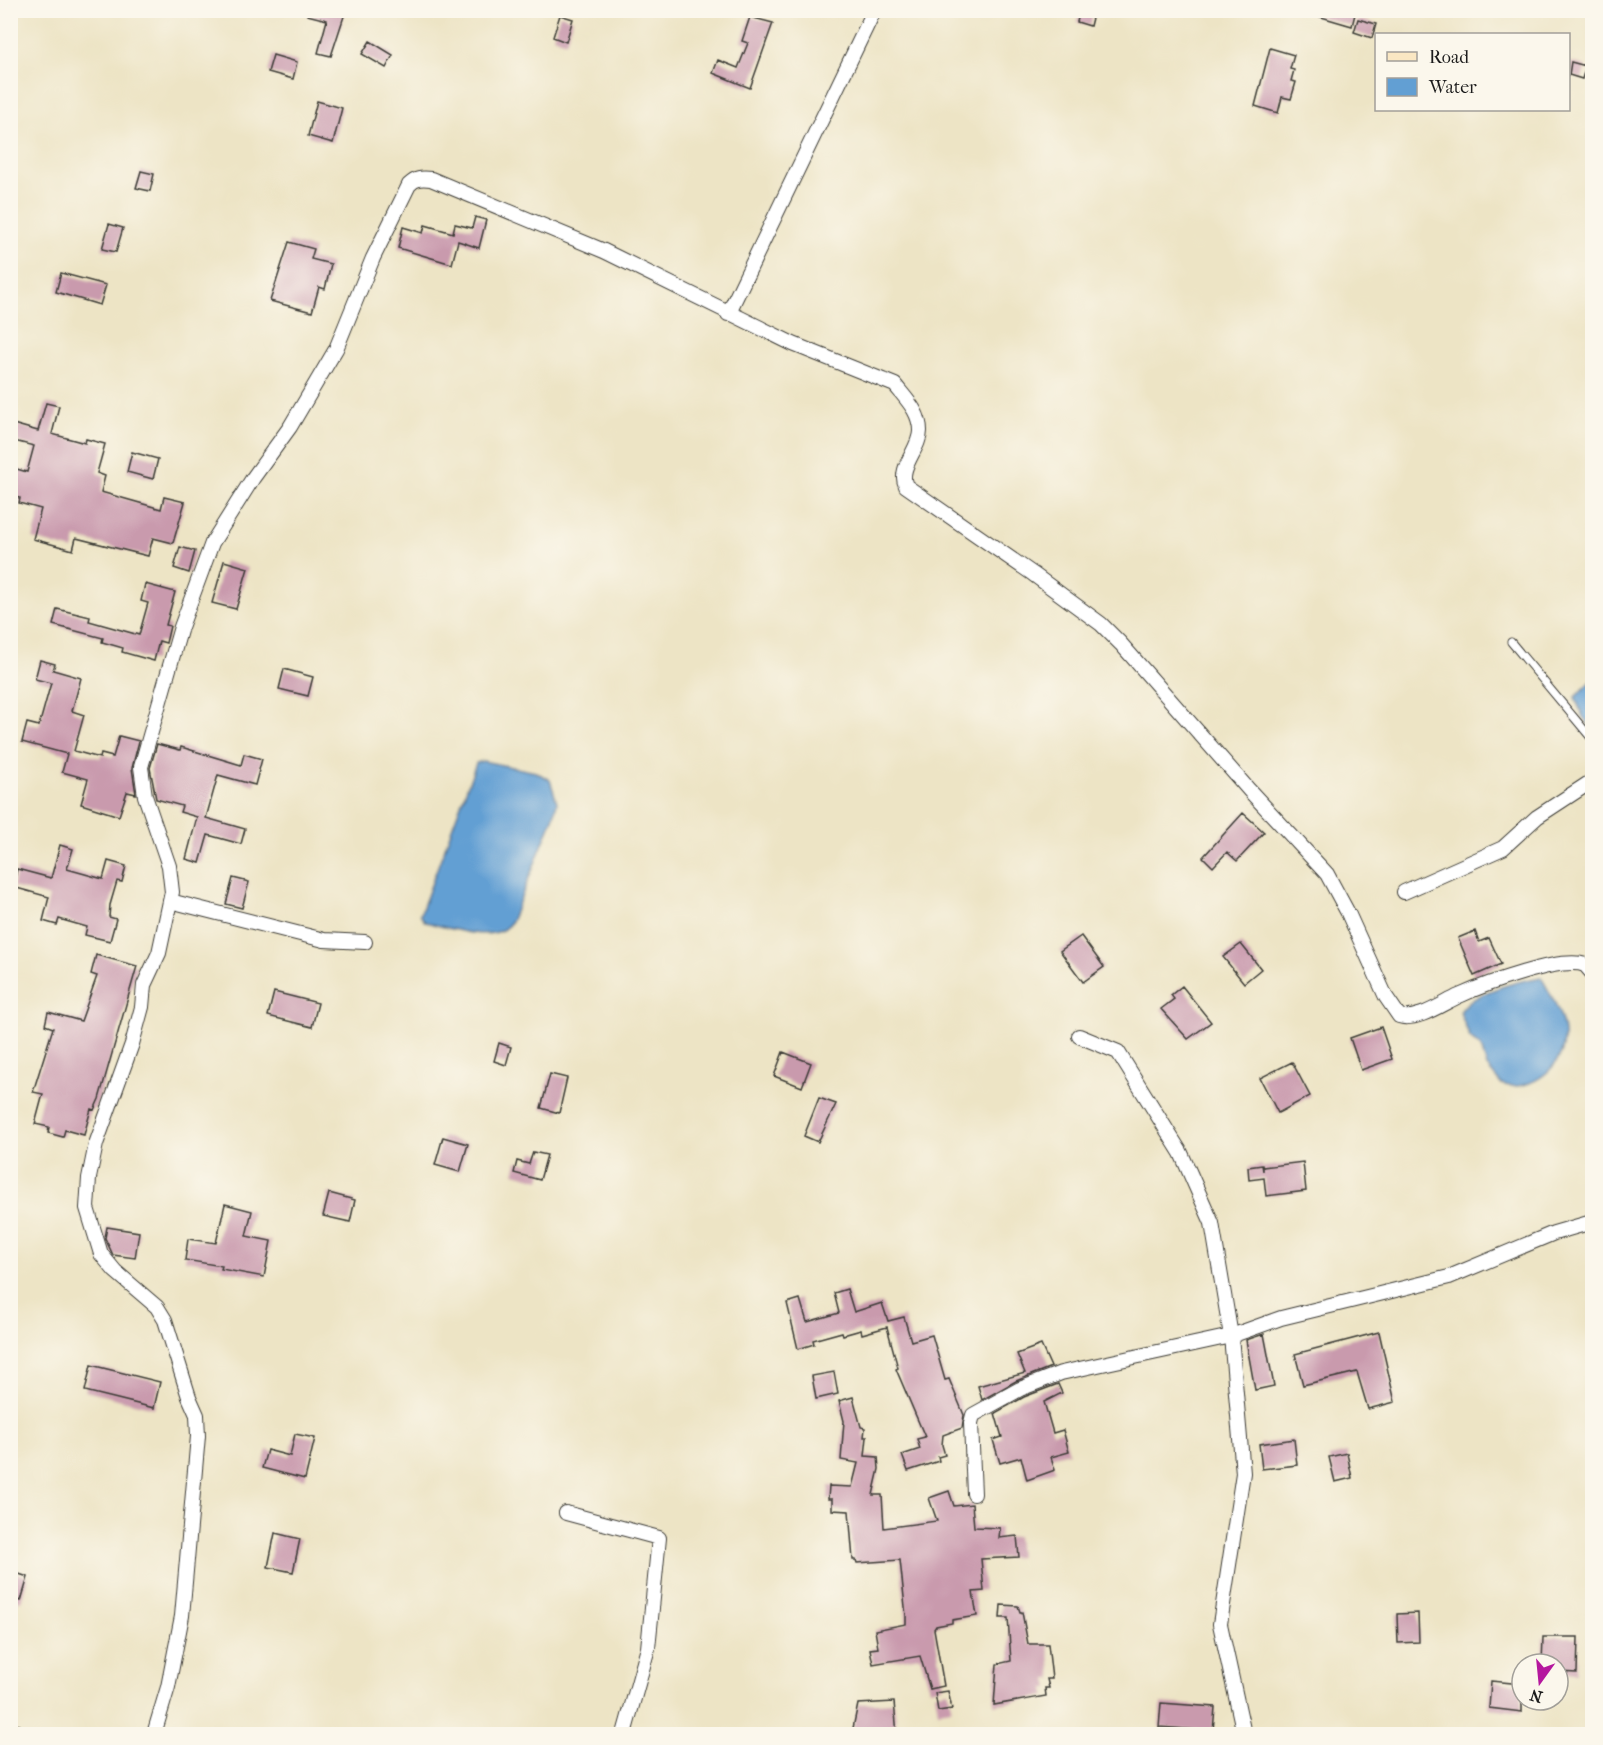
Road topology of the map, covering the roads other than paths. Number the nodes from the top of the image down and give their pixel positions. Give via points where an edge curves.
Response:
1 (873, 13) dead end
2 (728, 314) junction
3 (1511, 642) dead end
4 (1593, 739) edge
5 (1593, 781) edge
6 (1404, 892) dead end
7 (170, 901) junction
8 (365, 942) dead end
9 (1593, 973) edge
10 (1079, 1036) dead end
11 (1593, 1222) edge
12 (1231, 1336) junction
13 (974, 1494) dead end
14 (566, 1514) dead end
15 (10, 1733) edge
16 (17, 1734) edge
17 (154, 1734) edge
18 (624, 1734) edge
19 (1244, 1734) edge

1 - 2 street
2 - 7 street via 604,251 431,179 421,178 409,185 336,349 290,427 212,543 181,627 141,767 145,796 169,866
2 - 9 street via 895,385 917,415 920,433 904,474 906,486 1101,624 1129,652 1327,874 1395,1014 1409,1018 1463,994 1564,962 1585,964
3 - 4 lane
5 - 6 street via 1537,817 1503,848
7 - 8 street via 324,940
7 - 17 street via 159,953 144,985 132,1044 96,1144 87,1208 101,1254 157,1307 165,1320 197,1415 182,1616
10 - 12 street via 1118,1052 1181,1153 1212,1223
11 - 12 street via 1554,1233 1449,1277 1281,1318
12 - 13 street via 1061,1373 976,1411 971,1423
12 - 19 street via 1243,1473 1220,1624
14 - 18 street via 659,1538 648,1648
15 - 16 main road

